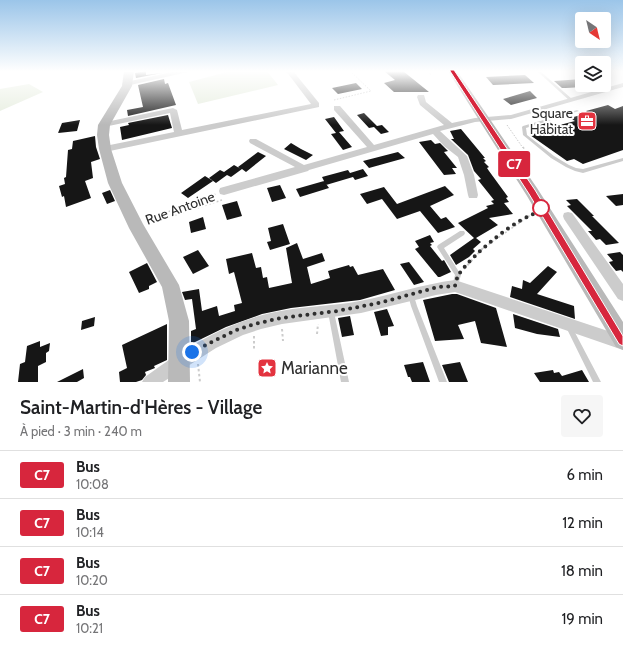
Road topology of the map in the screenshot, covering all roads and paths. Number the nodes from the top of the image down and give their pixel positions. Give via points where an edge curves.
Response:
1 (124, 89) edge
2 (304, 89) edge
3 (369, 89) edge
4 (465, 89) edge
5 (469, 89) edge
6 (558, 89) edge
7 (610, 89) edge
8 (421, 97) dead end
9 (571, 100) junction
10 (335, 104) joint
11 (543, 108) junction
12 (577, 111) dead end
13 (557, 117) junction
14 (488, 119) junction
15 (104, 126) junction
16 (450, 126) junction
17 (434, 130) junction
18 (179, 134) junction
19 (253, 141) dead end
20 (105, 149) junction
21 (372, 149) junction
22 (623, 159) edge
23 (304, 169) junction
24 (226, 195) junction
25 (473, 195) dead end
26 (543, 211) junction
27 (568, 216) dead end
28 (136, 226) junction
29 (462, 233) dead end
30 (457, 281) junction
31 (411, 294) junction
32 (623, 295) edge
33 (334, 311) junction
34 (568, 324) junction
35 (623, 342) edge
36 (178, 361) junction
37 (150, 382) edge
38 (179, 382) edge
39 (345, 382) edge
40 (443, 382) edge
41 (597, 382) edge

1 - 15 main road
2 - 18 street via 316,105
3 - 10 path via 371,91
4 - 14 main road
5 - 14 main road
6 - 9 lane
7 - 9 street
8 - 16 street via 423,103
9 - 11 street
10 - 21 street
11 - 13 lane
11 - 14 street via 510,117
12 - 13 lane
13 - 22 lane via 524,127 525,135 561,162 578,171 590,170
14 - 16 street
14 - 26 main road
15 - 18 street via 173,110
15 - 20 main road, Rue Antoine
16 - 17 street
17 - 21 street
17 - 25 street via 462,156
18 - 20 street
19 - 23 street
20 - 28 main road, Rue Antoine via 115,183
21 - 23 street
23 - 24 street
24 - 28 path
24 - 28 path, Rue Antoine
26 - 30 path via 533,213 485,246
26 - 35 main road
27 - 32 street
28 - 36 main road, Rue Antoine via 170,285 179,321
29 - 30 lane via 440,247
30 - 31 street
30 - 34 street
31 - 33 street
31 - 40 lane
33 - 36 street via 255,324 207,344
33 - 39 lane
34 - 35 street
34 - 41 lane
36 - 37 street
36 - 38 main road, Rue Antoine

